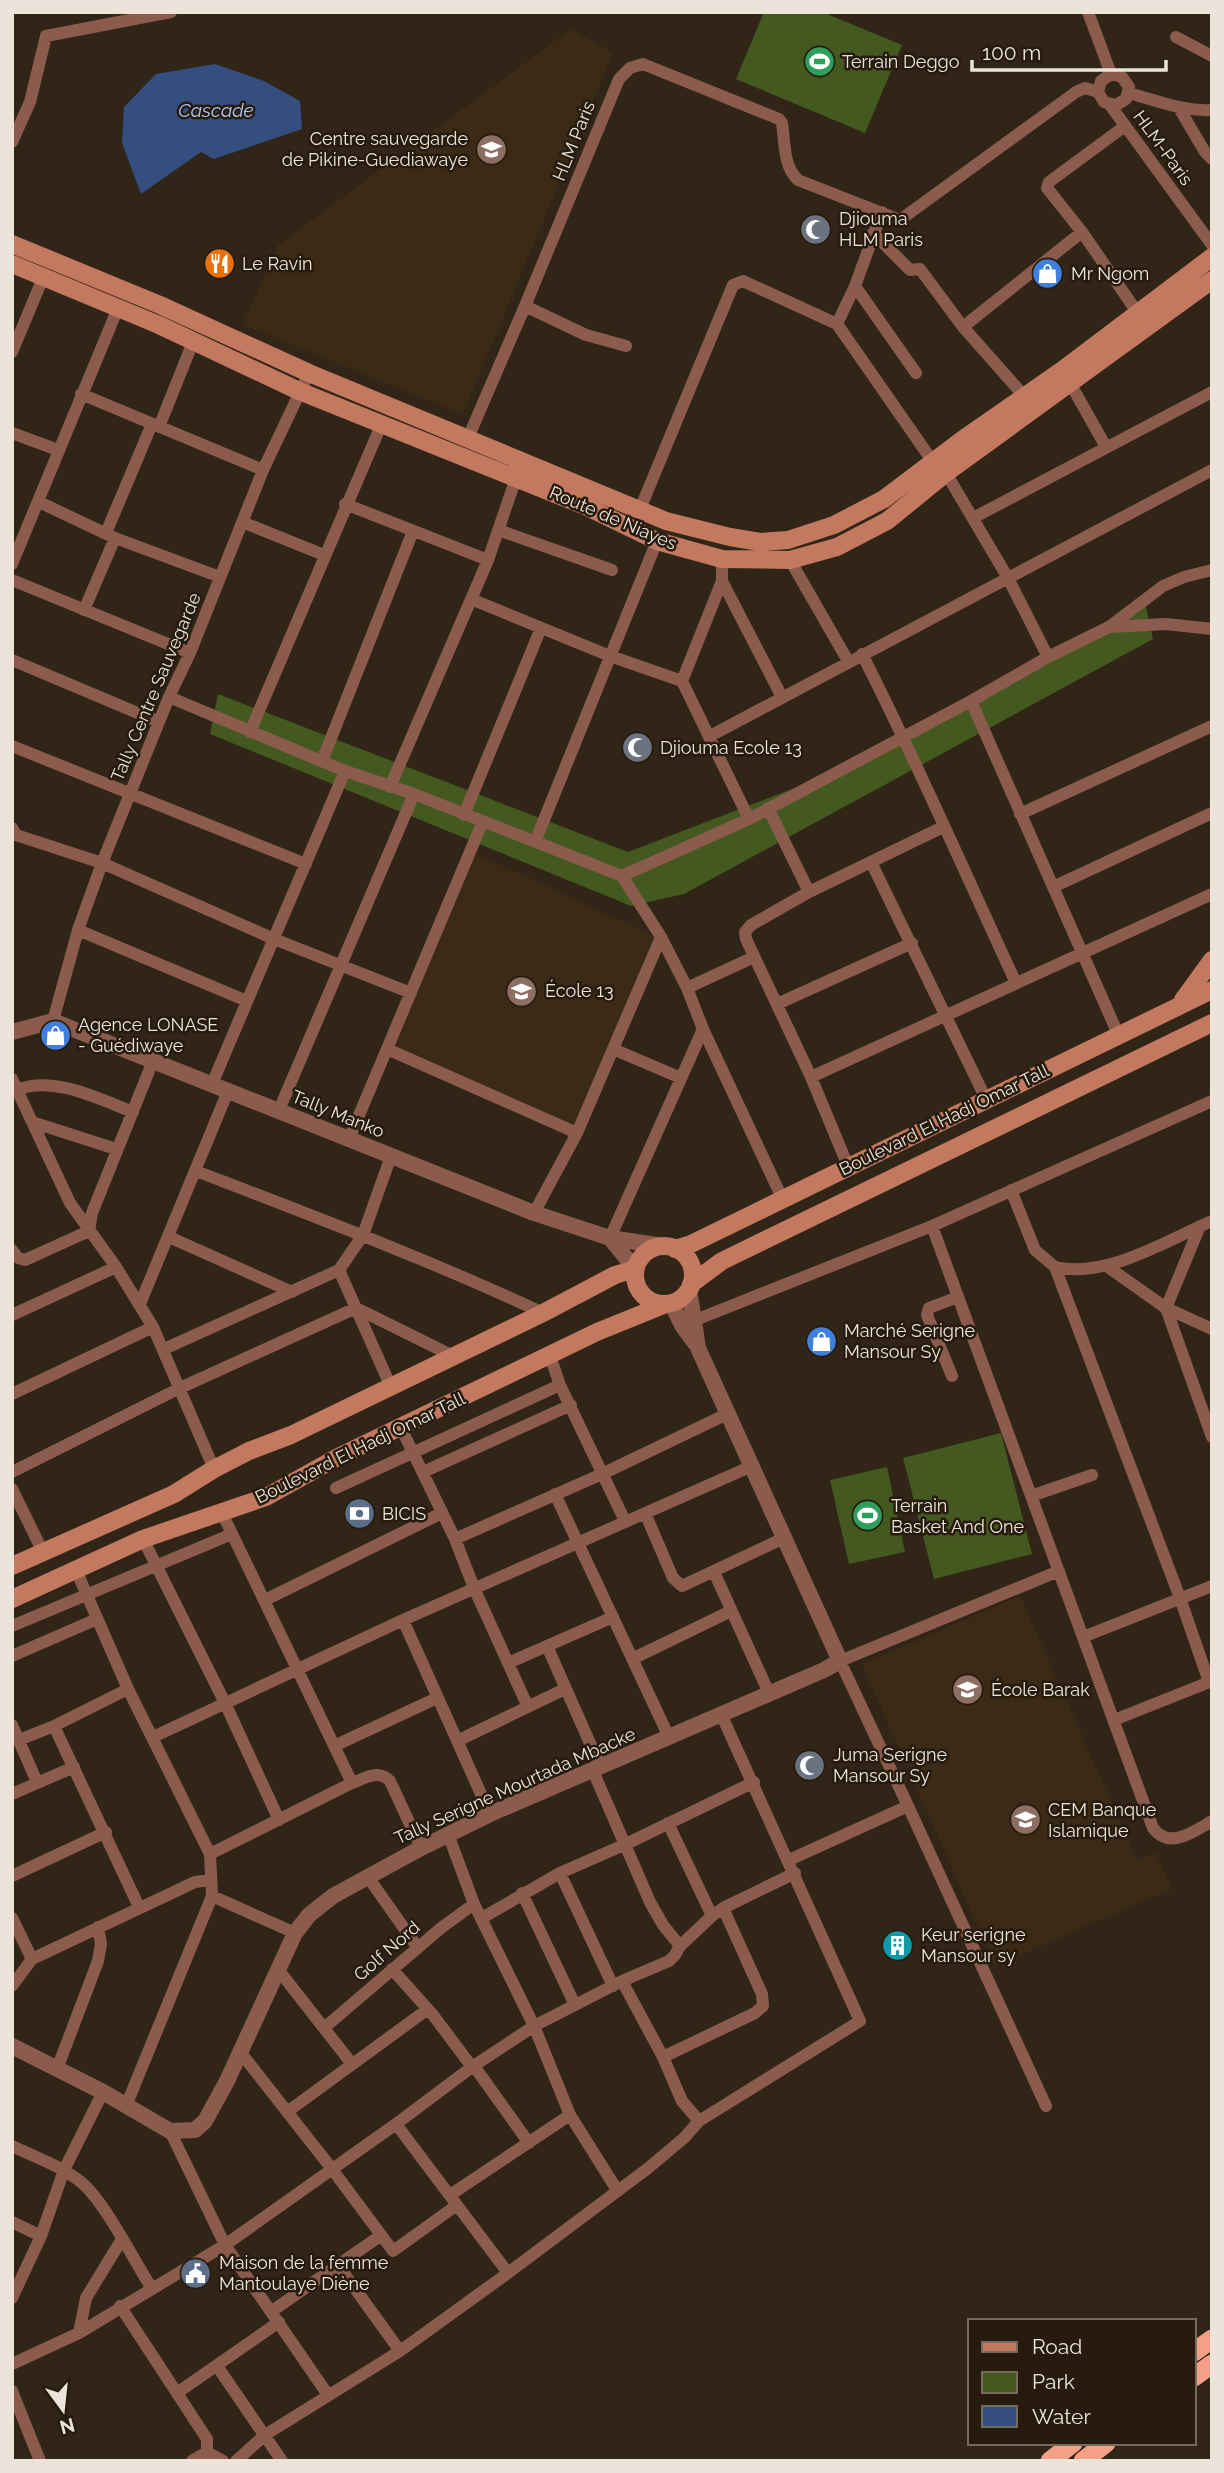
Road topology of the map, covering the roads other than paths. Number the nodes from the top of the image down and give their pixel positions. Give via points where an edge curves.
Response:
1 (171, 12) edge
2 (1088, 12) edge
3 (1176, 37) dead end
4 (1212, 57) edge
5 (1111, 74) junction
6 (1098, 92) junction
7 (1128, 93) junction
8 (1110, 105) junction
9 (1179, 108) junction
10 (1212, 110) edge
11 (1125, 126) junction
12 (12, 142) edge
13 (1212, 159) edge
14 (882, 212) junction
15 (1082, 232) junction
16 (873, 233) junction
17 (12, 244) edge
18 (1212, 246) edge
19 (1212, 257) edge
20 (12, 264) edge
21 (43, 278) junction
22 (1212, 280) edge
23 (855, 286) junction
24 (525, 306) junction
25 (118, 309) junction
26 (1137, 312) junction
27 (837, 324) junction
28 (963, 327) junction
29 (193, 342) junction
30 (626, 346) dead end
31 (12, 352) edge
32 (309, 373) junction
33 (916, 373) dead end
34 (1070, 383) junction
35 (299, 391) junction
36 (1212, 392) edge
37 (81, 394) junction
38 (1025, 397) junction
39 (382, 423) junction
40 (155, 426) junction
41 (12, 433) edge
42 (468, 438) junction
43 (1106, 447) junction
44 (58, 450) junction
45 (939, 468) junction
46 (263, 470) junction
47 (1212, 470) edge
48 (516, 478) junction
49 (39, 502) junction
50 (345, 504) junction
51 (640, 509) junction
52 (973, 518) junction
53 (242, 522) junction
54 (498, 530) junction
55 (413, 531) junction
56 (111, 535) junction
57 (657, 541) junction
58 (324, 555) junction
59 (722, 559) junction
60 (488, 560) junction
61 (790, 560) junction
62 (12, 564) edge
63 (1212, 569) edge
64 (612, 570) dead end
65 (220, 577) junction
66 (1008, 578) junction
67 (12, 580) edge
68 (722, 581) junction
69 (471, 599) junction
70 (84, 610) junction
71 (1109, 627) junction
72 (541, 628) junction
73 (1212, 629) edge
74 (190, 653) junction
75 (862, 654) junction
76 (610, 656) junction
77 (1048, 657) junction
78 (12, 660) edge
79 (848, 662) junction
80 (682, 681) junction
81 (169, 697) junction
82 (782, 697) junction
83 (971, 701) junction
84 (159, 722) junction
85 (1212, 726) edge
86 (250, 732) junction
87 (710, 736) junction
88 (904, 736) junction
89 (12, 747) edge
90 (322, 761) junction
91 (345, 771) junction
92 (390, 787) junction
93 (131, 793) junction
94 (414, 794) junction
95 (768, 808) junction
96 (1212, 813) edge
97 (1020, 814) junction
98 (464, 815) junction
99 (749, 819) junction
100 (483, 821) junction
101 (943, 827) junction
102 (14, 836) edge
103 (535, 842) junction
104 (871, 862) junction
105 (102, 863) junction
106 (306, 864) junction
107 (622, 876) junction
108 (1053, 887) junction
109 (809, 892) junction
110 (1212, 894) edge
111 (78, 930) junction
112 (661, 937) junction
113 (274, 939) junction
114 (912, 943) junction
115 (1082, 952) junction
116 (754, 957) junction
117 (1212, 960) edge
118 (340, 965) junction
119 (1016, 983) junction
120 (687, 988) junction
121 (1212, 990) edge
122 (411, 993) junction
123 (247, 1001) junction
124 (777, 1004) junction
125 (1179, 1005) junction
126 (946, 1015) junction
127 (53, 1021) junction
128 (1212, 1023) edge
129 (703, 1029) junction
130 (12, 1032) edge
131 (1118, 1034) junction
132 (387, 1049) junction
133 (613, 1049) junction
134 (153, 1061) junction
135 (811, 1077) junction
136 (681, 1078) junction
137 (14, 1083) edge
138 (212, 1084) junction
139 (228, 1091) junction
140 (986, 1099) junction
141 (1212, 1101) edge
142 (279, 1110) junction
143 (133, 1112) junction
144 (32, 1122) junction
145 (578, 1133) junction
146 (349, 1139) junction
147 (116, 1149) junction
148 (391, 1156) junction
149 (848, 1167) junction
150 (196, 1171) junction
151 (1011, 1189) junction
152 (783, 1200) junction
153 (534, 1213) junction
154 (1206, 1223) edge
155 (932, 1226) junction
156 (89, 1231) junction
157 (363, 1235) junction
158 (169, 1237) junction
159 (610, 1238) junction
160 (669, 1247) junction
161 (12, 1250) edge
162 (1108, 1266) junction
163 (116, 1267) junction
164 (1055, 1268) junction
165 (635, 1269) junction
166 (339, 1270) junction
167 (690, 1286) junction
168 (292, 1292) junction
169 (958, 1297) junction
170 (669, 1303) junction
171 (139, 1304) junction
172 (356, 1308) junction
173 (1166, 1308) junction
174 (543, 1313) junction
175 (12, 1315) edge
176 (692, 1321) junction
177 (153, 1327) junction
178 (1212, 1329) edge
179 (698, 1348) junction
180 (164, 1349) junction
181 (550, 1356) junction
182 (455, 1357) junction
183 (952, 1376) dead end
184 (560, 1385) junction
185 (391, 1387) junction
186 (180, 1388) junction
187 (12, 1394) edge
188 (571, 1405) junction
189 (727, 1413) junction
190 (1209, 1423) edge
191 (401, 1428) junction
192 (1212, 1437) edge
193 (414, 1452) junction
194 (752, 1466) junction
195 (214, 1469) junction
196 (12, 1472) edge
197 (423, 1472) junction
198 (602, 1474) junction
199 (1092, 1475) dead end
200 (336, 1488) dead end
201 (12, 1489) edge
202 (555, 1493) junction
203 (1031, 1496) junction
204 (222, 1513) junction
205 (442, 1513) junction
206 (645, 1513) junction
207 (625, 1521) junction
208 (232, 1534) junction
209 (784, 1538) junction
210 (143, 1539) junction
211 (455, 1539) junction
212 (578, 1542) junction
213 (43, 1552) junction
214 (12, 1566) edge
215 (157, 1567) junction
216 (76, 1570) junction
217 (1059, 1571) junction
218 (714, 1572) junction
219 (1212, 1586) edge
220 (474, 1588) junction
221 (87, 1594) junction
222 (1180, 1598) junction
223 (12, 1599) edge
224 (265, 1600) junction
225 (731, 1611) junction
226 (613, 1617) junction
227 (97, 1619) junction
228 (403, 1620) junction
229 (12, 1626) edge
230 (1083, 1637) junction
231 (547, 1646) junction
232 (12, 1656) edge
233 (632, 1659) junction
234 (840, 1661) junction
235 (508, 1663) junction
236 (297, 1670) junction
237 (1210, 1681) edge
238 (128, 1689) junction
239 (565, 1689) junction
240 (769, 1692) junction
241 (437, 1698) junction
242 (225, 1703) junction
243 (528, 1707) junction
244 (721, 1714) junction
245 (1114, 1720) junction
246 (12, 1725) edge
247 (54, 1726) junction
248 (153, 1737) junction
249 (669, 1737) junction
250 (19, 1740) junction
251 (457, 1741) junction
252 (334, 1746) junction
253 (74, 1767) junction
254 (597, 1769) junction
255 (37, 1782) junction
256 (754, 1782) junction
257 (352, 1783) junction
258 (12, 1794) edge
259 (908, 1806) junction
260 (490, 1814) junction
261 (279, 1820) junction
262 (1212, 1821) edge
263 (668, 1823) junction
264 (106, 1832) junction
265 (448, 1834) junction
266 (626, 1844) junction
267 (421, 1848) junction
268 (210, 1854) junction
269 (789, 1860) junction
270 (560, 1873) junction
271 (795, 1873) junction
272 (12, 1875) edge
273 (368, 1877) junction
274 (211, 1880) junction
275 (522, 1893) junction
276 (212, 1896) junction
277 (474, 1904) junction
278 (139, 1908) junction
279 (723, 1908) junction
280 (712, 1916) junction
281 (12, 1918) edge
282 (482, 1918) junction
283 (98, 1927) junction
284 (295, 1933) junction
285 (680, 1946) junction
286 (418, 1948) junction
287 (32, 1959) junction
288 (277, 1968) junction
289 (392, 1969) junction
290 (618, 1984) junction
291 (12, 1986) edge
292 (575, 2005) junction
293 (428, 2009) junction
294 (534, 2026) junction
295 (324, 2028) junction
296 (12, 2046) edge
297 (241, 2053) junction
298 (663, 2057) junction
299 (352, 2064) junction
300 (473, 2066) junction
301 (57, 2069) junction
302 (103, 2092) junction
303 (126, 2106) junction
304 (1046, 2106) dead end
305 (287, 2112) junction
306 (570, 2115) junction
307 (699, 2121) junction
308 (396, 2124) junction
309 (170, 2131) junction
310 (529, 2143) junction
311 (12, 2146) edge
312 (332, 2169) junction
313 (64, 2170) junction
314 (617, 2190) junction
315 (454, 2200) junction
316 (12, 2222) edge
317 (41, 2236) junction
318 (380, 2236) junction
319 (122, 2239) junction
320 (225, 2245) junction
321 (338, 2265) junction
322 (508, 2273) junction
323 (151, 2287) junction
324 (12, 2298) edge
325 (120, 2306) junction
326 (276, 2317) junction
327 (79, 2333) junction
328 (1212, 2339) edge
329 (400, 2351) junction
330 (1196, 2351) edge
331 (12, 2364) edge
332 (1212, 2364) edge
333 (217, 2366) junction
334 (1196, 2376) edge
335 (12, 2391) edge
336 (177, 2393) junction
337 (328, 2395) junction
338 (265, 2435) junction
339 (1070, 2445) edge
340 (1104, 2445) edge
341 (207, 2452) junction
342 (40, 2461) edge
343 (192, 2461) edge
344 (223, 2461) edge
345 (236, 2461) edge
346 (282, 2461) edge
347 (1050, 2461) edge
348 (1083, 2461) edge

1 - 12 street via 46,36 30,102
2 - 5 street
3 - 4 street
5 - 6 street via 1101,81
5 - 7 street via 1126,81
6 - 8 street
6 - 14 street via 1085,88 1076,92 903,220
7 - 8 street via 1121,103
7 - 9 street
8 - 11 street, HLM-Paris
9 - 10 street
9 - 13 street
11 - 15 street via 1047,185
11 - 18 street, HLM-Paris
14 - 16 street
14 - 24 street, HLM Paris via 798,180 788,165 779,119 643,64 619,79
15 - 26 street
15 - 28 street
16 - 23 street
16 - 28 street via 910,270 920,270
17 - 32 main road, Route de Niayes
19 - 26 main road, Route de Niayes
20 - 21 main road, Route de Niayes
21 - 25 main road, Route de Niayes
21 - 31 street
22 - 34 main road, Route de Niayes
23 - 27 street
23 - 33 street
24 - 30 street via 586,335
24 - 42 street, HLM Paris
25 - 29 main road, Route de Niayes
25 - 37 street
26 - 38 main road, Route de Niayes
27 - 45 street
27 - 51 street via 743,281 733,285
28 - 38 street
29 - 35 main road, Route de Niayes
29 - 40 street
32 - 35 street, Tally Centre Sauvegarde
32 - 42 main road, Route de Niayes
34 - 43 street
34 - 45 main road, Route de Niayes
35 - 39 main road, Route de Niayes
35 - 46 street, Tally Centre Sauvegarde
36 - 43 street
37 - 40 street
37 - 44 street
38 - 45 main road, Route de Niayes
39 - 48 main road, Route de Niayes
39 - 50 street
40 - 46 street
40 - 56 street
41 - 44 street
42 - 51 main road, Route de Niayes
43 - 52 street
44 - 49 street
45 - 51 main road, Route de Niayes via 834,525 788,540 730,537 666,521
45 - 52 street
45 - 61 main road, Route de Niayes via 887,522 837,547
46 - 53 street, Tally Centre Sauvegarde
47 - 66 street
48 - 54 street
48 - 57 main road, Route de Niayes
49 - 56 street
49 - 62 street
50 - 55 street
50 - 58 street
52 - 66 street
53 - 58 street
53 - 65 street, Tally Centre Sauvegarde
54 - 60 street
54 - 64 street
55 - 60 street
55 - 90 street
56 - 65 street
56 - 70 street
57 - 59 main road, Route de Niayes
57 - 76 street
58 - 86 street
59 - 61 main road, Route de Niayes
59 - 68 street
60 - 69 street
61 - 79 street
63 - 71 street via 1163,586
65 - 74 street, Tally Centre Sauvegarde
66 - 75 street
66 - 77 street
67 - 70 street
68 - 80 street
68 - 82 street
69 - 72 street
69 - 92 street
70 - 74 street
71 - 73 street via 1166,624
71 - 77 street
72 - 76 street
72 - 98 street
74 - 81 street, Tally Centre Sauvegarde
75 - 79 street
75 - 88 street
76 - 80 street
76 - 103 street
77 - 83 street
78 - 84 street
79 - 82 street
80 - 87 street
81 - 84 street, Tally Centre Sauvegarde
81 - 86 street
82 - 87 street
83 - 88 street
83 - 97 street
84 - 93 street, Tally Centre Sauvegarde
85 - 97 street
86 - 90 street
87 - 99 street
88 - 95 street
88 - 101 street
89 - 93 street
90 - 91 street
91 - 92 street
91 - 106 street
92 - 94 street
93 - 105 street, Tally Centre Sauvegarde
93 - 106 street
94 - 98 street
94 - 118 street
95 - 99 street
95 - 109 street
96 - 108 street
97 - 108 street
98 - 100 street
99 - 107 street
100 - 103 street
100 - 122 street
101 - 104 street
101 - 119 street
102 - 105 street
103 - 107 street
104 - 109 street
104 - 114 street
105 - 111 street, Tally Centre Sauvegarde
105 - 113 street
106 - 113 street
107 - 112 street
108 - 115 street
109 - 116 street via 747,928 746,939
110 - 115 street
111 - 123 street
111 - 127 street, Tally Centre Sauvegarde
112 - 120 street
112 - 133 street
113 - 118 street
113 - 123 street
114 - 124 street
114 - 126 street
115 - 119 street
115 - 131 street
116 - 120 street
116 - 124 street
117 - 125 main road
118 - 122 street
118 - 142 street
119 - 126 street
120 - 129 street
121 - 125 main road, Boulevard El Hadj Omar Tall
122 - 132 street
123 - 138 street
124 - 135 street
125 - 131 main road, Boulevard El Hadj Omar Tall
126 - 135 street
126 - 140 street
127 - 130 street
127 - 134 street, Tally Manko
128 - 167 main road, Boulevard El Hadj Omar Tall via 722,1261
129 - 136 street
129 - 152 street
131 - 140 main road, Boulevard El Hadj Omar Tall
132 - 145 street
132 - 146 street
133 - 136 street
133 - 145 street
134 - 138 street, Tally Manko
134 - 143 street
135 - 149 street
136 - 159 street
137 - 143 street via 74,1090
137 - 144 street
138 - 139 street, Tally Manko
139 - 142 street, Tally Manko
139 - 150 street
140 - 149 main road, Boulevard El Hadj Omar Tall
141 - 151 street
142 - 146 street, Tally Manko
143 - 147 street
144 - 147 street
144 - 156 street via 70,1203
145 - 153 street
146 - 148 street, Tally Manko
147 - 156 street
148 - 153 street, Tally Manko
148 - 157 street
149 - 152 main road, Boulevard El Hadj Omar Tall
150 - 157 street
150 - 158 street
151 - 155 street
151 - 164 street via 1035,1250
152 - 160 main road, Boulevard El Hadj Omar Tall via 691,1244
153 - 159 street, Tally Manko
154 - 162 street
154 - 173 street
155 - 169 street
155 - 176 street
156 - 161 street via 25,1261
156 - 163 street
157 - 166 street
157 - 174 street
158 - 168 street
158 - 171 street
159 - 160 street, Tally Manko
159 - 165 street
160 - 165 main road via 655,1247 642,1255
160 - 167 main road via 690,1262
162 - 164 street via 1081,1271
162 - 173 street
163 - 171 street
163 - 175 street
164 - 222 street
165 - 170 main road via 635,1282 642,1294 653,1302
165 - 174 main road
166 - 168 street
166 - 172 street
167 - 170 main road via 681,1298
167 - 176 street
168 - 180 street
169 - 183 street via 929,1308 927,1315
169 - 203 street
170 - 179 street
170 - 181 main road, Boulevard El Hadj Omar Tall
171 - 177 street
172 - 182 street
172 - 185 street
172 - 186 street
173 - 178 street
173 - 190 street
174 - 182 main road
176 - 179 street
177 - 180 street
177 - 187 street
179 - 189 street
180 - 186 street
181 - 184 street
181 - 191 main road, Boulevard El Hadj Omar Tall
182 - 185 main road
184 - 188 street
184 - 193 street
185 - 195 main road
186 - 195 street
186 - 196 street
188 - 197 street
188 - 198 street
189 - 194 street
189 - 198 street
190 - 192 street
191 - 193 street
191 - 204 main road, Boulevard El Hadj Omar Tall via 266,1497
193 - 197 street
193 - 200 street
194 - 206 street
194 - 209 street
195 - 213 main road via 174,1494
197 - 205 street
198 - 202 street
198 - 207 street
199 - 203 street
201 - 213 street
202 - 211 street
202 - 212 street
203 - 217 street
204 - 208 street
204 - 210 main road, Boulevard El Hadj Omar Tall
205 - 211 street
205 - 224 street
206 - 207 street
206 - 218 street via 679,1585
207 - 212 street
208 - 215 street
208 - 224 street
209 - 218 street
209 - 234 street
210 - 215 street
210 - 216 main road, Boulevard El Hadj Omar Tall
211 - 220 street
212 - 220 street
212 - 226 street
213 - 214 main road
215 - 221 street
215 - 242 street
216 - 221 street
216 - 223 main road, Boulevard El Hadj Omar Tall
217 - 230 street
217 - 234 street
218 - 225 street
219 - 222 street
220 - 228 street
220 - 235 street
221 - 227 street
221 - 229 street
222 - 230 street
222 - 237 street
224 - 236 street
225 - 233 street
225 - 240 street
226 - 231 street
226 - 233 street
227 - 232 street
227 - 238 street
228 - 236 street
228 - 241 street
230 - 245 street
231 - 235 street
231 - 239 street
233 - 249 street
234 - 240 street, Tally Serigne Mourtada Mbacke
234 - 259 street
235 - 243 street
236 - 242 street
236 - 252 street
237 - 245 street
238 - 247 street
238 - 248 street
239 - 243 street
239 - 254 street
240 - 244 street, Tally Serigne Mourtada Mbacke
241 - 251 street
241 - 252 street
242 - 248 street
242 - 261 street
243 - 251 street
244 - 249 street, Tally Serigne Mourtada Mbacke
244 - 256 street
245 - 262 street via 1158,1835 1176,1839
246 - 250 street
247 - 250 street
247 - 253 street
248 - 268 street
249 - 254 street, Tally Serigne Mourtada Mbacke
250 - 255 street
251 - 260 street
252 - 257 street
253 - 255 street
253 - 264 street
254 - 260 street, Tally Serigne Mourtada Mbacke
254 - 266 street
255 - 258 street
256 - 263 street
256 - 269 street
257 - 261 street
257 - 267 street via 375,1774 385,1776
259 - 269 street
259 - 304 street
260 - 265 street, Tally Serigne Mourtada Mbacke
261 - 268 street
263 - 266 street
263 - 280 street
264 - 272 street
264 - 278 street
265 - 267 street, Tally Serigne Mourtada Mbacke
265 - 277 street
266 - 270 street
266 - 285 street via 650,1902
267 - 273 street, Tally Serigne Mourtada Mbacke
268 - 274 street
269 - 271 street
270 - 275 street
270 - 290 street
271 - 279 street
271 - 307 street via 860,2021
273 - 284 street, Tally Serigne Mourtada Mbacke via 321,1905
273 - 286 street
274 - 276 street
274 - 278 street via 195,1882
275 - 282 street
275 - 292 street
276 - 284 street
276 - 303 street
277 - 282 street
277 - 286 street, Golf Nord
278 - 283 street
279 - 280 street
279 - 298 street via 762,1994 763,2006
280 - 285 street
281 - 287 street
282 - 294 street
283 - 287 street
283 - 301 street via 98,1961
284 - 288 street, Tally Serigne Mourtada Mbacke
285 - 290 street via 668,1961
286 - 289 street, Golf Nord
287 - 291 street
288 - 295 street
288 - 297 street, Tally Serigne Mourtada Mbacke
289 - 293 street
289 - 295 street, Golf Nord
290 - 292 street
290 - 298 street
292 - 294 street
293 - 299 street
293 - 300 street
294 - 300 street
294 - 306 street
295 - 299 street
296 - 301 street
297 - 305 street
297 - 309 street, Tally Serigne Mourtada Mbacke via 202,2124 191,2131
298 - 307 street via 682,2101
299 - 305 street
300 - 308 street
300 - 310 street
301 - 302 street
302 - 303 street
302 - 313 street
303 - 309 street
305 - 312 street
306 - 310 street
306 - 314 street
307 - 314 street via 671,2150
308 - 312 street
308 - 315 street
309 - 320 street
310 - 315 street
311 - 313 street
312 - 318 street
312 - 320 street
313 - 317 street
313 - 319 street via 92,2194
314 - 322 street
315 - 318 street via 395,2251
315 - 322 street
316 - 317 street
317 - 324 street
318 - 321 street
319 - 323 street
319 - 327 street via 86,2298
320 - 323 street
320 - 326 street
321 - 326 street
321 - 329 street
322 - 329 street
323 - 325 street
325 - 327 street
325 - 336 street
326 - 333 street
326 - 337 street
327 - 331 street
328 - 330 highway
329 - 337 street
332 - 334 highway
333 - 336 street
333 - 338 street
335 - 342 street
336 - 341 street via 207,2439
337 - 338 street
338 - 345 street
338 - 346 street
339 - 347 highway
340 - 348 highway
341 - 343 street
341 - 344 street

